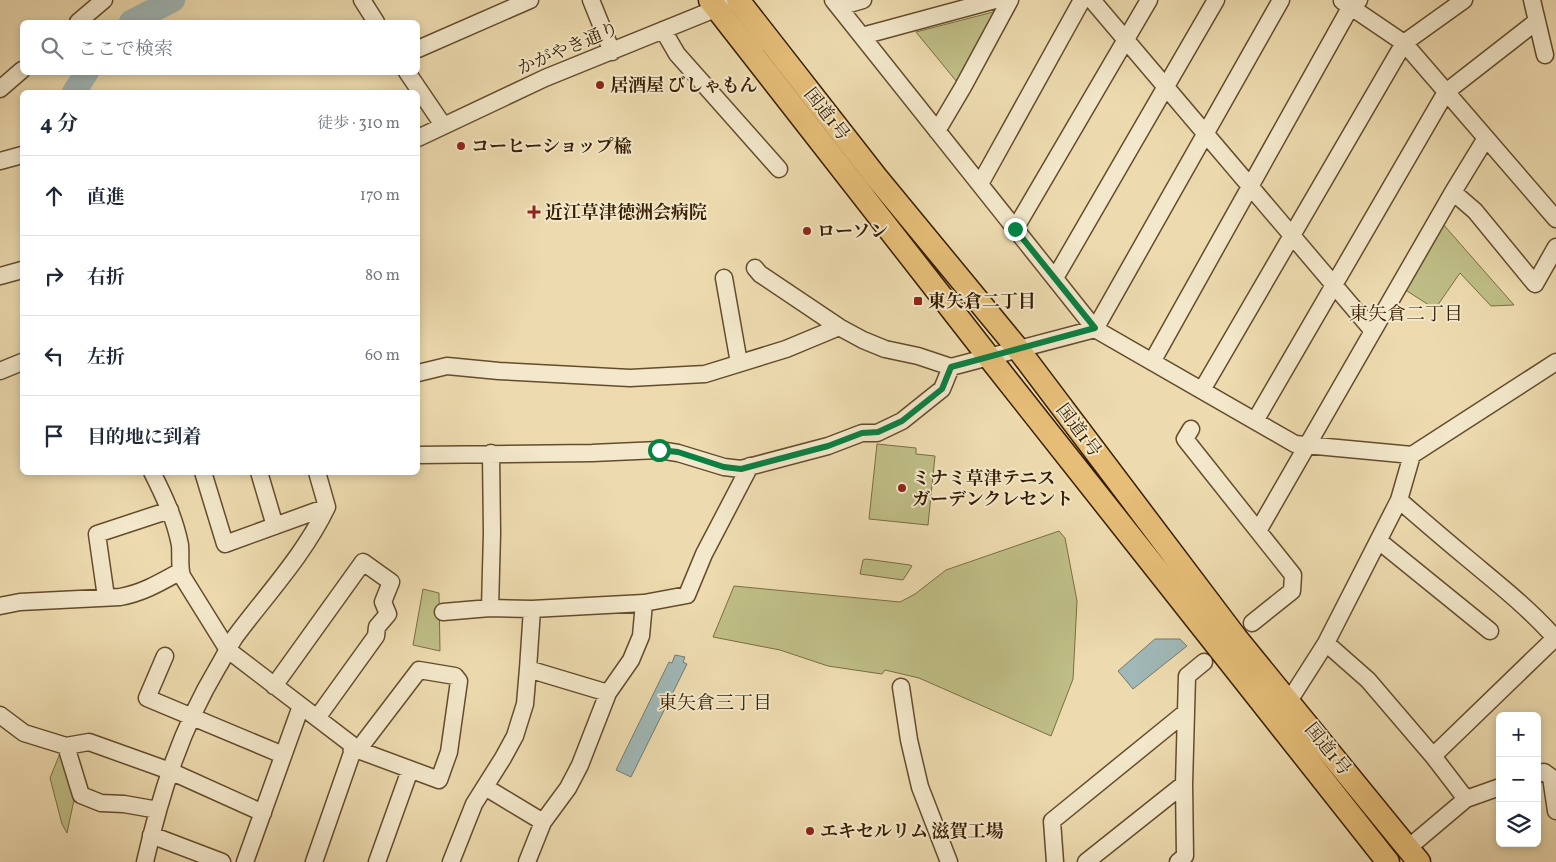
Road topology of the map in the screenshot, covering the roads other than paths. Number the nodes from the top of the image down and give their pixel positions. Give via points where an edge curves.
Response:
1 (104, 0) edge
2 (530, 0) edge
3 (591, 0) edge
4 (863, 0) edge
5 (995, 0) edge
6 (1010, 0) edge
7 (1082, 0) edge
8 (1092, 0) edge
9 (1149, 0) edge
10 (1216, 0) edge
11 (1282, 0) edge
12 (1464, 0) edge
13 (1532, 0) edge
14 (365, 1) edge
15 (725, 2) edge
16 (1350, 2) edge
17 (836, 3) edge
18 (956, 5) edge
19 (80, 20) edge
20 (375, 20) edge
21 (1537, 20) junction
22 (662, 30) junction
23 (862, 36) junction
24 (1126, 40) junction
25 (1404, 43) junction
26 (420, 47) edge
27 (612, 52) junction
28 (1545, 54) dead end
29 (20, 72) edge
30 (409, 75) edge
31 (1165, 86) junction
32 (0, 89) edge
33 (419, 90) edge
34 (420, 92) edge
35 (1446, 92) junction
36 (442, 125) junction
37 (937, 131) junction
38 (1206, 134) junction
39 (420, 137) edge
40 (1486, 138) junction
41 (20, 156) edge
42 (0, 161) edge
43 (779, 170) dead end
44 (980, 184) junction
45 (1250, 186) junction
46 (1453, 192) junction
47 (1556, 220) edge
48 (1015, 229) junction
49 (1292, 235) junction
50 (1556, 247) edge
51 (755, 268) dead end
52 (20, 271) edge
53 (0, 276) edge
54 (724, 278) dead end
55 (1054, 278) junction
56 (1334, 285) junction
57 (840, 327) junction
58 (1095, 328) junction
59 (1373, 331) junction
60 (1018, 349) junction
61 (988, 356) junction
62 (1152, 362) junction
63 (1556, 362) edge
64 (20, 363) edge
65 (739, 363) junction
66 (951, 367) junction
67 (0, 371) edge
68 (420, 373) edge
69 (1202, 390) junction
70 (1255, 421) junction
71 (1191, 429) dead end
72 (1307, 446) junction
73 (491, 453) junction
74 (420, 455) edge
75 (1412, 455) junction
76 (750, 466) junction
77 (153, 475) edge
78 (204, 475) edge
79 (260, 475) edge
80 (318, 475) edge
81 (1400, 500) junction
82 (327, 507) junction
83 (170, 510) junction
84 (275, 526) junction
85 (1258, 531) junction
86 (1378, 541) junction
87 (181, 571) junction
88 (106, 597) junction
89 (644, 603) junction
90 (0, 606) edge
91 (490, 608) junction
92 (532, 608) junction
93 (443, 612) dead end
94 (1252, 623) dead end
95 (1490, 631) dead end
96 (1555, 638) edge
97 (1326, 642) junction
98 (228, 650) junction
99 (165, 656) dead end
100 (1204, 662) dead end
101 (528, 669) junction
102 (274, 686) junction
103 (901, 687) dead end
104 (608, 693) junction
105 (1289, 701) junction
106 (300, 706) junction
107 (1186, 712) junction
108 (0, 715) edge
109 (192, 717) junction
110 (317, 718) junction
111 (66, 746) junction
112 (355, 752) junction
113 (284, 755) junction
114 (1432, 756) junction
115 (410, 770) junction
116 (170, 771) junction
117 (1541, 773) edge
118 (1184, 784) junction
119 (485, 787) junction
120 (1496, 788) edge
121 (1466, 799) junction
122 (158, 810) junction
123 (1556, 811) edge
124 (263, 813) junction
125 (543, 822) junction
126 (152, 835) junction
127 (1413, 855) edge
128 (145, 862) edge
129 (222, 862) edge
130 (244, 862) edge
131 (314, 862) edge
132 (377, 862) edge
133 (451, 862) edge
134 (527, 862) edge
135 (949, 862) edge
136 (1055, 862) edge
137 (1086, 862) edge
138 (1178, 862) edge
139 (1388, 862) edge

1 - 19 street
2 - 26 street
3 - 27 street
4 - 17 street
5 - 18 street
6 - 37 street
7 - 44 street
8 - 24 street
9 - 24 street
10 - 31 street
11 - 38 street
12 - 25 street
13 - 21 street
14 - 20 street
15 - 22 street, かがやき通り
15 - 60 highway, 国道1号 via 877,178
15 - 61 highway, 国道1号
16 - 25 street
16 - 45 street
17 - 23 street
18 - 23 street
21 - 28 street
21 - 35 street
22 - 27 street, かがやき通り
22 - 43 street via 677,54
23 - 37 street
24 - 31 street
24 - 48 street
25 - 35 street
25 - 49 street
27 - 36 street, かがやき通り via 545,78
29 - 32 street
30 - 33 street
31 - 38 street
31 - 55 street
34 - 36 street
35 - 40 street
35 - 56 street
36 - 39 street, かがやき通り
37 - 44 street
38 - 45 street
38 - 58 street
40 - 46 street
40 - 47 street
41 - 42 street
44 - 48 street
45 - 49 street
45 - 62 street
46 - 50 street via 1474,211 1535,284
46 - 59 street
48 - 55 street
49 - 56 street
49 - 69 street
51 - 57 street
52 - 53 street
54 - 65 street
55 - 58 street
56 - 59 street
56 - 70 street
57 - 65 street via 786,349
57 - 66 street via 885,349
58 - 60 street
58 - 62 street
59 - 72 street
60 - 61 street
60 - 105 highway, 国道1号 via 1237,639
61 - 66 street
61 - 139 highway, 国道1号
62 - 69 street
63 - 75 street
64 - 67 street
65 - 68 street via 705,374 630,378 447,366
66 - 76 street via 942,389 902,421 878,432 862,433 828,446
69 - 70 street
70 - 72 street via 1295,444
71 - 85 street via 1185,439
72 - 75 street
72 - 85 street
73 - 74 street
73 - 76 street via 659,450 694,456 724,467 741,469
73 - 91 street
75 - 81 street
76 - 89 street via 704,554 687,595
77 - 83 street
78 - 84 street via 224,544
79 - 84 street
80 - 82 street
81 - 86 street
81 - 96 street via 1508,592
82 - 84 street
82 - 98 street via 316,529
83 - 87 street via 182,557
83 - 88 street via 97,534
85 - 94 street via 1293,575 1292,590
86 - 95 street
86 - 97 street
87 - 88 street via 134,594
87 - 98 street
88 - 90 street
89 - 92 street
89 - 104 street via 641,636 632,660
91 - 92 street
91 - 93 street
92 - 101 street
96 - 114 street
97 - 105 street
97 - 114 street via 1368,680
98 - 102 street
98 - 109 street
99 - 109 street via 147,698
100 - 107 street via 1187,676
101 - 104 street
101 - 119 street via 525,704 515,736
102 - 106 street
102 - 110 street via 363,562 390,582 383,602 388,614
103 - 135 street via 920,787
104 - 125 street via 580,765
105 - 127 highway, 国道1号
106 - 110 street
106 - 113 street
107 - 118 street
107 - 136 street via 1052,821
108 - 111 street via 24,733
109 - 113 street
109 - 116 street
110 - 112 street via 351,744
111 - 116 street via 89,742
111 - 122 street via 81,795 101,803
112 - 115 street
112 - 115 street via 419,670 455,676 459,680 449,752 439,780
112 - 131 street
113 - 124 street
114 - 121 street
115 - 132 street
116 - 122 street
116 - 124 street
117 - 123 street via 1551,777
118 - 137 street
118 - 138 street via 1185,856
119 - 125 street
119 - 133 street via 474,804
120 - 121 street
121 - 127 street
122 - 126 street
124 - 130 street
125 - 134 street
126 - 128 street
126 - 129 street

